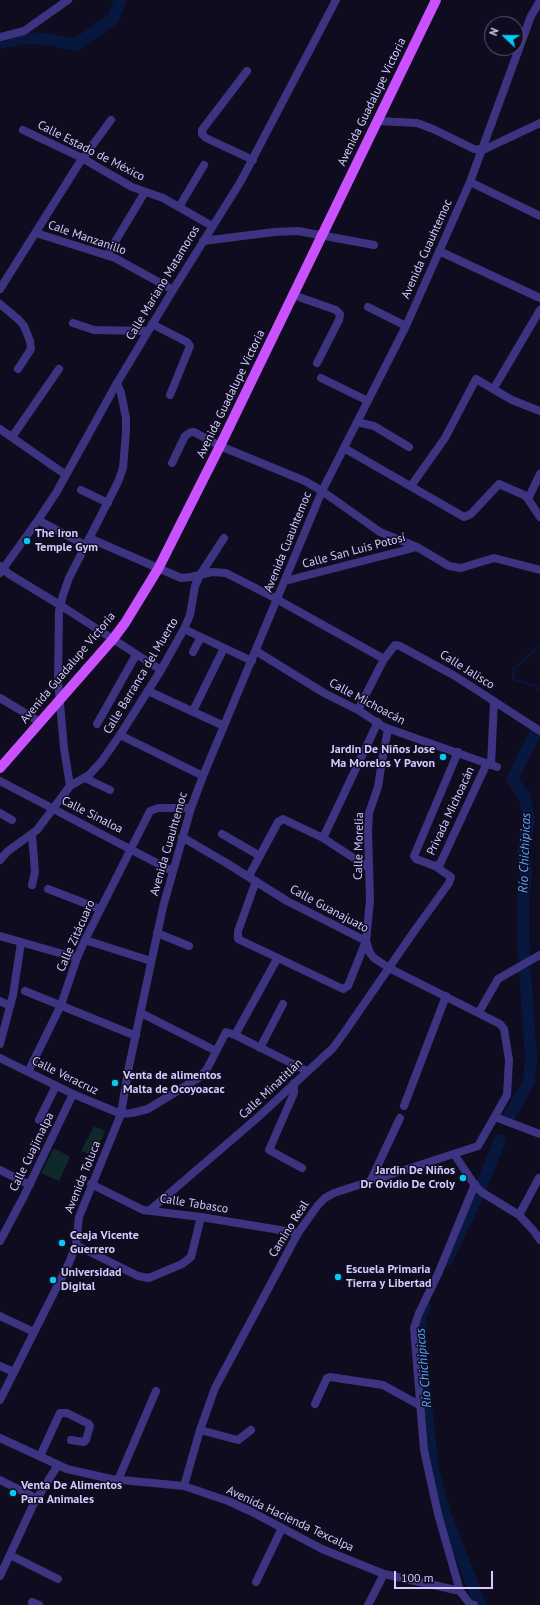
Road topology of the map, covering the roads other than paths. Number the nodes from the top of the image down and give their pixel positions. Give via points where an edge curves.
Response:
1 (68, 0) edge
2 (336, 0) edge
3 (436, 0) edge
4 (540, 0) edge
5 (0, 37) edge
6 (247, 71) dead end
7 (111, 120) dead end
8 (378, 121) junction
9 (540, 123) edge
10 (23, 130) dead end
11 (483, 150) junction
12 (82, 158) junction
13 (253, 160) junction
14 (204, 165) dead end
15 (470, 182) junction
16 (145, 192) junction
17 (179, 207) junction
18 (540, 216) edge
19 (212, 226) junction
20 (36, 233) junction
21 (322, 235) junction
22 (203, 241) junction
23 (374, 245) dead end
24 (439, 251) junction
25 (107, 255) junction
26 (0, 290) edge
27 (173, 290) junction
28 (293, 294) junction
29 (540, 298) edge
30 (0, 304) edge
31 (368, 307) dead end
32 (540, 310) edge
33 (73, 323) dead end
34 (406, 326) junction
35 (150, 327) junction
36 (316, 363) dead end
37 (18, 369) dead end
38 (59, 369) dead end
39 (321, 378) dead end
40 (117, 383) junction
41 (494, 388) junction
42 (170, 395) dead end
43 (368, 401) junction
44 (540, 411) edge
45 (357, 422) junction
46 (0, 429) edge
47 (12, 437) junction
48 (220, 446) junction
49 (344, 448) junction
50 (409, 448) dead end
51 (172, 463) dead end
52 (540, 474) edge
53 (66, 476) junction
54 (412, 486) junction
55 (81, 490) dead end
56 (322, 491) junction
57 (528, 499) junction
58 (108, 503) junction
59 (540, 517) edge
60 (38, 520) junction
61 (224, 538) dead end
62 (87, 542) junction
63 (416, 547) junction
64 (1, 569) edge
65 (158, 569) junction
66 (539, 569) edge
67 (200, 575) junction
68 (285, 581) junction
69 (278, 600) junction
70 (60, 605) junction
71 (184, 629) junction
72 (201, 637) junction
73 (113, 639) junction
74 (224, 648) junction
75 (256, 651) junction
76 (193, 652) dead end
77 (136, 654) junction
78 (384, 660) junction
79 (252, 661) junction
80 (160, 670) junction
81 (148, 691) junction
82 (0, 698) edge
83 (60, 700) junction
84 (494, 701) junction
85 (358, 710) junction
86 (193, 711) junction
87 (40, 722) junction
88 (378, 722) junction
89 (97, 724) dead end
90 (224, 726) junction
91 (388, 729) junction
92 (540, 731) edge
93 (120, 735) junction
94 (458, 752) junction
95 (491, 765) junction
96 (0, 768) edge
97 (203, 776) junction
98 (85, 778) junction
99 (0, 781) edge
100 (70, 786) junction
101 (110, 790) dead end
102 (191, 808) junction
103 (53, 809) junction
104 (0, 813) edge
105 (12, 820) dead end
106 (222, 834) dead end
107 (32, 835) junction
108 (182, 837) junction
109 (323, 838) junction
110 (131, 849) junction
111 (1, 855) edge
112 (260, 856) junction
113 (435, 866) junction
114 (369, 868) junction
115 (172, 871) junction
116 (252, 878) junction
117 (32, 885) dead end
118 (48, 889) dead end
119 (100, 909) junction
120 (157, 933) junction
121 (0, 936) edge
122 (86, 940) junction
123 (366, 941) junction
124 (21, 943) junction
125 (189, 946) dead end
126 (540, 955) edge
127 (77, 958) junction
128 (277, 959) junction
129 (152, 961) junction
130 (389, 968) junction
131 (25, 991) dead end
132 (446, 996) junction
133 (0, 1002) edge
134 (283, 1004) dead end
135 (61, 1005) junction
136 (10, 1006) junction
137 (479, 1012) junction
138 (140, 1013) junction
139 (235, 1035) junction
140 (136, 1036) junction
141 (0, 1044) edge
142 (260, 1048) junction
143 (216, 1051) junction
144 (0, 1058) edge
145 (307, 1071) junction
146 (28, 1072) junction
147 (294, 1083) junction
148 (56, 1086) junction
149 (74, 1094) junction
150 (404, 1106) dead end
151 (121, 1114) junction
152 (495, 1117) junction
153 (400, 1118) dead end
154 (39, 1120) dead end
155 (540, 1134) edge
156 (454, 1154) junction
157 (302, 1168) dead end
158 (0, 1170) edge
159 (538, 1178) dead end
160 (370, 1182) junction
161 (91, 1184) junction
162 (30, 1185) junction
163 (478, 1188) junction
164 (150, 1210) junction
165 (519, 1215) junction
166 (201, 1217) junction
167 (298, 1233) junction
168 (540, 1240) edge
169 (0, 1241) edge
170 (76, 1245) junction
171 (0, 1316) edge
172 (34, 1332) junction
173 (0, 1366) edge
174 (14, 1372) junction
175 (156, 1391) dead end
176 (0, 1400) edge
177 (315, 1404) dead end
178 (421, 1406) junction
179 (200, 1430) junction
180 (251, 1430) dead end
181 (0, 1438) edge
182 (71, 1440) dead end
183 (40, 1456) junction
184 (58, 1465) junction
185 (0, 1480) edge
186 (118, 1480) junction
187 (184, 1486) junction
188 (36, 1498) junction
189 (282, 1528) junction
190 (10, 1555) junction
191 (1, 1572) edge
192 (384, 1574) junction
193 (58, 1579) dead end
194 (256, 1582) dead end
195 (460, 1590) junction
196 (368, 1605) edge
197 (472, 1605) edge

1 - 5 street via 24,31
2 - 13 street, Calle Mariano Matamoros
3 - 8 main road, Avenida Guadalupe Victoria
4 - 11 street, Avenida Cuauhtemoc via 531,16
6 - 13 street via 202,130 202,134
7 - 12 street
8 - 11 street via 417,123 474,149
8 - 21 main road, Avenida Guadalupe Victoria
9 - 11 street
10 - 12 street, Calle Estado de México
11 - 15 street, Avenida Cuauhtemoc
12 - 16 street, Calle Estado de México via 125,184
12 - 20 street
13 - 19 street, Calle Mariano Matamoros
14 - 17 street
15 - 18 street
15 - 24 street, Avenida Cuauhtemoc
16 - 17 street, Calle Estado de México
16 - 25 street
17 - 19 street, Calle Estado de México
19 - 22 street, Calle Mariano Matamoros
20 - 25 street, Cale Manzanillo
20 - 26 street
21 - 22 street via 288,231
21 - 23 street
21 - 28 main road, Avenida Guadalupe Victoria
22 - 27 street, Calle Mariano Matamoros
24 - 29 street
24 - 34 street, Avenida Cuauhtemoc
25 - 27 street, Cale Manzanillo
27 - 35 street, Calle Mariano Matamoros
28 - 36 street via 336,310 340,314
28 - 48 main road, Avenida Guadalupe Victoria
30 - 37 street via 24,326 30,341 31,349
31 - 34 street
32 - 41 street
33 - 35 street via 94,330
34 - 43 street, Avenida Cuauhtemoc
35 - 40 street, Calle Mariano Matamoros
35 - 42 street via 187,342 190,346
38 - 47 street
39 - 43 street
40 - 53 street, Calle Mariano Matamoros
40 - 58 street via 126,418 125,460
41 - 44 street via 518,403
41 - 54 street via 476,379 445,438
43 - 45 street, Avenida Cuauhtemoc
45 - 49 street, Avenida Cuauhtemoc
45 - 50 street via 374,426
46 - 47 street
47 - 53 street
48 - 51 street via 190,432 183,439
48 - 56 street via 293,475
48 - 65 main road, Avenida Guadalupe Victoria
49 - 54 street
49 - 56 street, Avenida Cuauhtemoc
52 - 57 street
53 - 60 street, Calle Mariano Matamoros
54 - 57 street via 464,517 471,514 499,484
55 - 58 street
56 - 63 street via 380,532
56 - 68 street, Avenida Cuauhtemoc
57 - 59 street
58 - 62 street
60 - 62 street
60 - 64 street, Calle Mariano Matamoros
61 - 67 street, Calle Barranca del Muerto
62 - 65 street
62 - 70 street via 69,578
63 - 66 street, Calle San Luis Potosí via 449,566 466,566 494,558
63 - 68 street, Calle San Luis Potosí
64 - 70 street
65 - 67 street via 180,578
65 - 73 main road, Avenida Guadalupe Victoria
67 - 69 street via 212,572 226,573
67 - 71 street, Calle Barranca del Muerto
68 - 69 street, Avenida Cuauhtemoc
69 - 75 street, Avenida Cuauhtemoc
69 - 78 street
70 - 73 street
70 - 83 street
71 - 72 street
71 - 80 street, Calle Barranca del Muerto
72 - 74 street
72 - 76 street
73 - 77 street
73 - 83 main road, Avenida Guadalupe Victoria
74 - 79 street
74 - 86 street
75 - 79 street, Avenida Cuauhtemoc
75 - 85 street, Calle Michoacán via 324,693
77 - 80 street
77 - 89 street
78 - 84 street, Calle Jalisco via 394,645 400,646
78 - 85 street, Calle Jalisco
79 - 90 street, Avenida Cuauhtemoc
80 - 81 street, Calle Barranca del Muerto
81 - 86 street
81 - 93 street, Calle Barranca del Muerto
82 - 87 street
83 - 87 main road, Avenida Guadalupe Victoria
83 - 100 street
84 - 92 street, Calle Jalisco
84 - 95 street
85 - 88 street, Calle Michoacán
86 - 90 street
87 - 96 main road, Avenida Guadalupe Victoria
88 - 91 street, Calle Michoacán
88 - 109 street
90 - 97 street, Avenida Cuauhtemoc
91 - 94 street, Calle Michoacán
91 - 114 street, Calle Morelia via 378,787 369,813
93 - 97 street
93 - 98 street, Calle Barranca del Muerto via 101,762
94 - 95 street, Calle Michoacán
94 - 113 street via 414,854 416,858
95 - 113 street, Privada Michoacán via 440,864
97 - 102 street, Avenida Cuauhtemoc
98 - 100 street, Calle Barranca del Muerto
98 - 101 street
99 - 103 street, Calle Sinaloa
100 - 103 street, Calle Barranca del Muerto
102 - 108 street, Avenida Cuauhtemoc
102 - 110 street, Calle Zitácuaro via 158,808 150,811
103 - 107 street, Calle Barranca del Muerto
103 - 110 street, Calle Sinaloa
104 - 105 street
106 - 112 street
107 - 111 street, Calle Barranca del Muerto
107 - 117 street via 35,872
108 - 115 street, Avenida Cuauhtemoc
108 - 116 street, Calle Guanajuato
109 - 112 street via 286,819 281,819
109 - 114 street
110 - 115 street, Calle Sinaloa
110 - 119 street, Calle Zitácuaro
112 - 116 street
113 - 130 street, Calle Minatitlán via 451,877 451,880
114 - 123 street, Calle Morelia via 370,900
115 - 120 street, Avenida Cuauhtemoc
116 - 123 street, Calle Guanajuato via 306,911
116 - 128 street via 237,936 242,942
118 - 119 street
119 - 122 street, Calle Zitácuaro
120 - 125 street
120 - 129 street, Avenida Cuauhtemoc
121 - 124 street
122 - 127 street, Calle Zitácuaro
122 - 129 street
123 - 128 street, Calle Morelia via 348,986 342,989
123 - 130 street, Calle Guanajuato via 374,958
124 - 127 street
124 - 136 street
126 - 137 street via 498,979
127 - 135 street, Calle Zitácuaro
128 - 139 street
129 - 138 street, Avenida Cuauhtemoc
130 - 132 street, Calle Guanajuato
130 - 145 street, Calle Minatitlán via 333,1048
131 - 135 street
132 - 137 street, Calle Guanajuato
132 - 150 street
133 - 136 street
134 - 142 street
135 - 140 street
135 - 146 street, Calle Zitácuaro
136 - 141 street
137 - 152 street, Camino Real via 502,1026 509,1060 507,1095
138 - 140 street, Avenida Cuauhtemoc
138 - 143 street
139 - 142 street
139 - 143 street via 228,1032 224,1034
140 - 151 street, Avenida Cuauhtemoc
142 - 145 street
143 - 151 street via 200,1077 148,1108
144 - 146 street, Calle Veracruz
145 - 147 street, Calle Minatitlán
146 - 148 street, Calle Veracruz
147 - 157 street via 294,1093 269,1150
147 - 164 street, Calle Minatitlán
148 - 149 street, Calle Veracruz
148 - 154 street
149 - 151 street, Calle Veracruz
149 - 162 street, Calle Cuajimalpa
151 - 161 street, Avenida Toluca
152 - 155 street
152 - 156 street, Camino Real via 478,1146
153 - 160 street
156 - 160 street, Camino Real
156 - 163 street
158 - 162 street
159 - 165 street
160 - 167 street, Camino Real via 325,1198
161 - 164 street, Calle Tabasco via 143,1210
161 - 170 street, Avenida Toluca via 79,1217
162 - 169 street, Calle Cuajimalpa
163 - 165 street
163 - 178 street via 414,1328
164 - 166 street, Calle Tabasco
165 - 168 street
166 - 167 street, Calle Tabasco
166 - 170 street via 191,1257 182,1264 149,1278 138,1276
167 - 179 street, Camino Real via 215,1388
170 - 172 street, Avenida Toluca
171 - 172 street
172 - 174 street, Avenida Toluca
173 - 174 street
174 - 176 street, Avenida Toluca
175 - 186 street
177 - 178 street via 330,1376 383,1385
178 - 195 street via 424,1450 438,1514
179 - 180 street via 238,1440
179 - 187 street, Camino Real
181 - 183 street, Avenida Hacienda Texcalpa
182 - 183 street via 84,1442 90,1426 67,1413 60,1413
183 - 184 street, Avenida Hacienda Texcalpa
184 - 186 street, Avenida Hacienda Texcalpa
184 - 188 street
185 - 188 street
186 - 187 street, Avenida Hacienda Texcalpa
187 - 189 street, Avenida Hacienda Texcalpa via 228,1501
188 - 190 street
189 - 192 street, Avenida Hacienda Texcalpa via 322,1549
189 - 194 street
190 - 191 street
190 - 193 street
192 - 195 street, Avenida Hacienda Texcalpa
192 - 196 street
195 - 197 street

